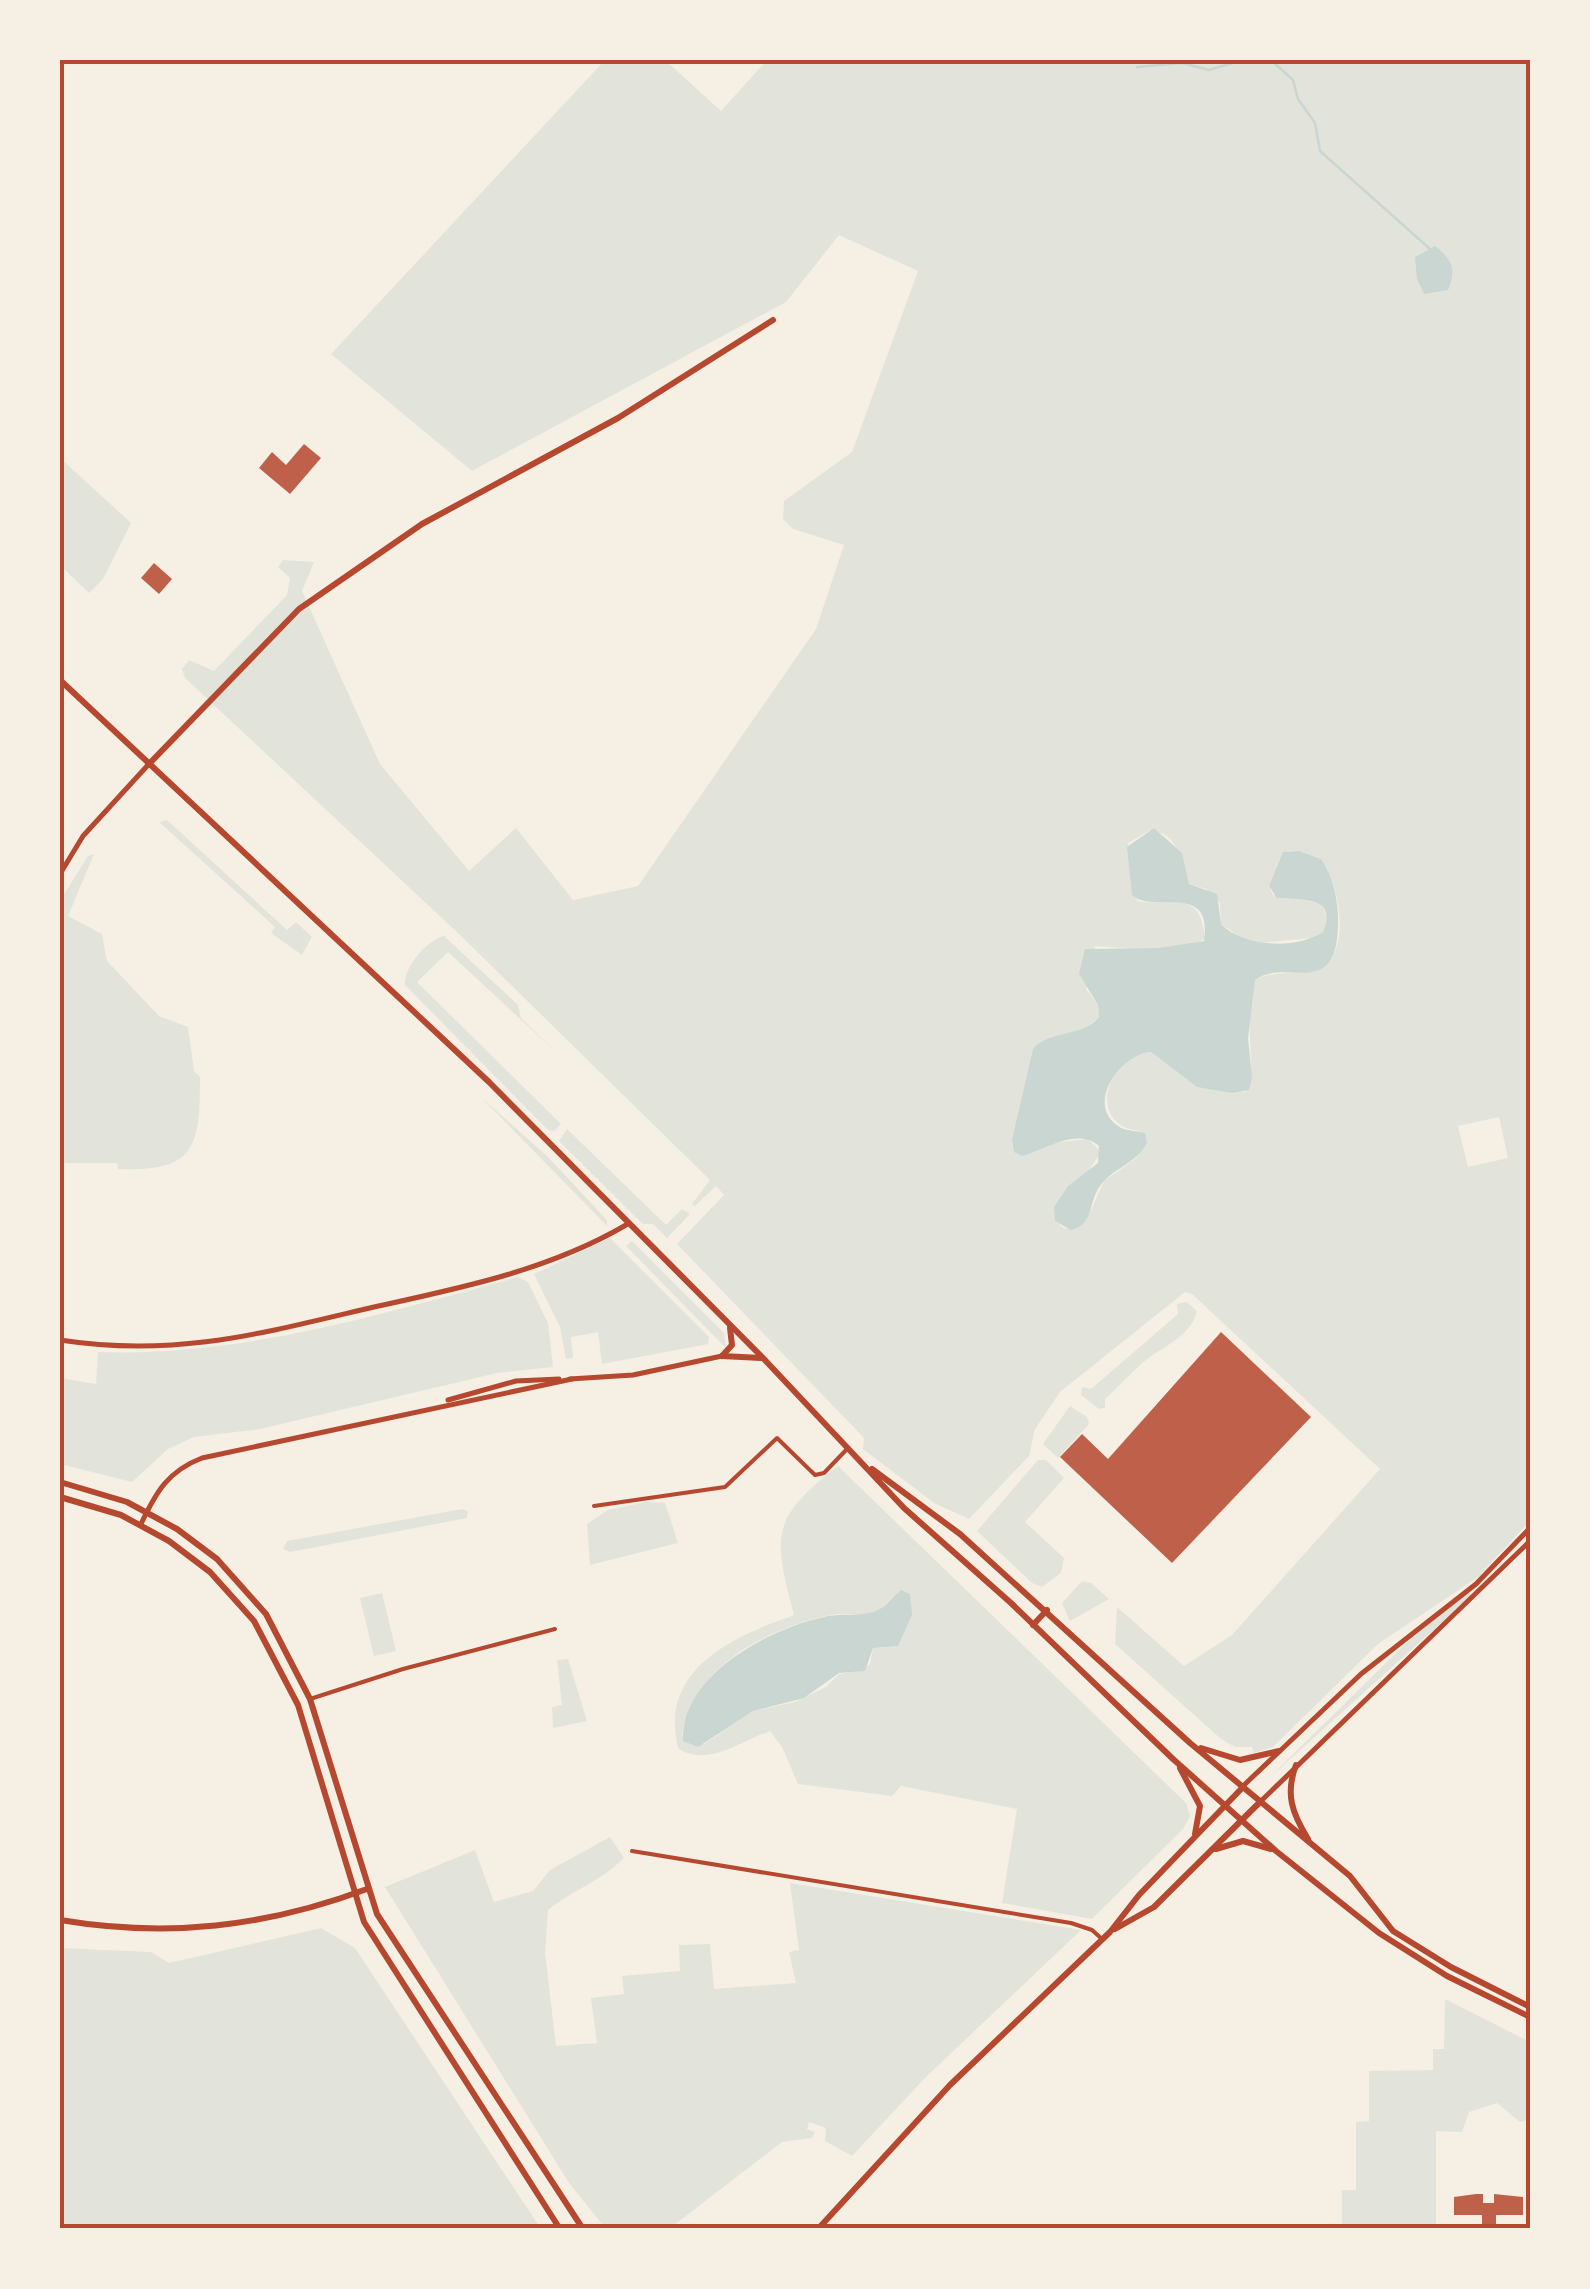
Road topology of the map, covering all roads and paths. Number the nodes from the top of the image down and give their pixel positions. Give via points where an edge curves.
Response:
1 (773, 320) dead end
2 (60, 680) edge
3 (148, 764) junction
4 (60, 874) edge
5 (626, 1224) junction
6 (730, 1327) junction
7 (60, 1340) edge
8 (722, 1356) junction
9 (763, 1358) junction
10 (849, 1447) junction
11 (862, 1462) junction
12 (60, 1482) edge
13 (60, 1497) edge
14 (594, 1506) dead end
15 (147, 1512) junction
16 (141, 1524) junction
17 (1530, 1528) edge
18 (1530, 1541) edge
19 (1047, 1610) junction
20 (1033, 1625) junction
21 (555, 1629) dead end
22 (310, 1699) junction
23 (1190, 1742) junction
24 (1280, 1751) junction
25 (1173, 1759) junction
26 (1296, 1765) junction
27 (1243, 1787) junction
28 (1261, 1801) junction
29 (1225, 1806) junction
30 (1241, 1820) junction
31 (1192, 1841) junction
32 (1311, 1844) junction
33 (632, 1851) dead end
34 (1276, 1851) junction
35 (1204, 1856) junction
36 (367, 1889) junction
37 (353, 1894) junction
38 (60, 1920) edge
39 (1110, 1932) junction
40 (1102, 1939) junction
41 (1530, 2007) edge
42 (1530, 2017) edge
43 (560, 2229) edge
44 (583, 2229) edge
45 (818, 2229) edge

1 - 3 main road via 618,418 422,524 299,609
2 - 3 main road
3 - 4 street via 83,836
3 - 5 main road via 446,1040
5 - 6 main road
5 - 7 street via 526,1269 252,1338 146,1349
6 - 8 main road via 732,1345
6 - 9 main road
8 - 9 main road
8 - 15 street via 633,1375 516,1382 202,1458 170,1476
9 - 10 main road
10 - 11 main road
10 - 14 street via 815,1475 777,1438 726,1487
11 - 19 main road
11 - 20 main road
12 - 15 main road
13 - 16 main road
15 - 16 street
15 - 22 main road via 200,1545 250,1594 279,1634
16 - 37 main road via 210,1572 267,1641 301,1714
17 - 24 street via 1476,1584 1361,1674
18 - 26 street
19 - 20 main road
19 - 23 main road
20 - 25 main road
21 - 22 street
22 - 36 main road
23 - 24 main road via 1240,1760
23 - 27 main road
24 - 27 street
25 - 29 main road
25 - 31 main road via 1200,1806
26 - 28 street
26 - 32 main road via 1290,1806
27 - 28 main road
27 - 29 main road
28 - 30 main road
28 - 32 main road
29 - 30 main road
29 - 31 main road
30 - 34 main road
30 - 35 main road
31 - 39 main road
32 - 41 main road via 1350,1876 1410,1944
33 - 40 street via 1058,1920
34 - 35 main road via 1238,1842
34 - 42 main road via 1412,1956
35 - 39 main road via 1154,1906
36 - 37 main road
36 - 44 main road via 410,1969
37 - 38 main road via 263,1920 188,1932
37 - 43 main road via 391,1968
39 - 40 main road
40 - 45 main road via 950,2085

